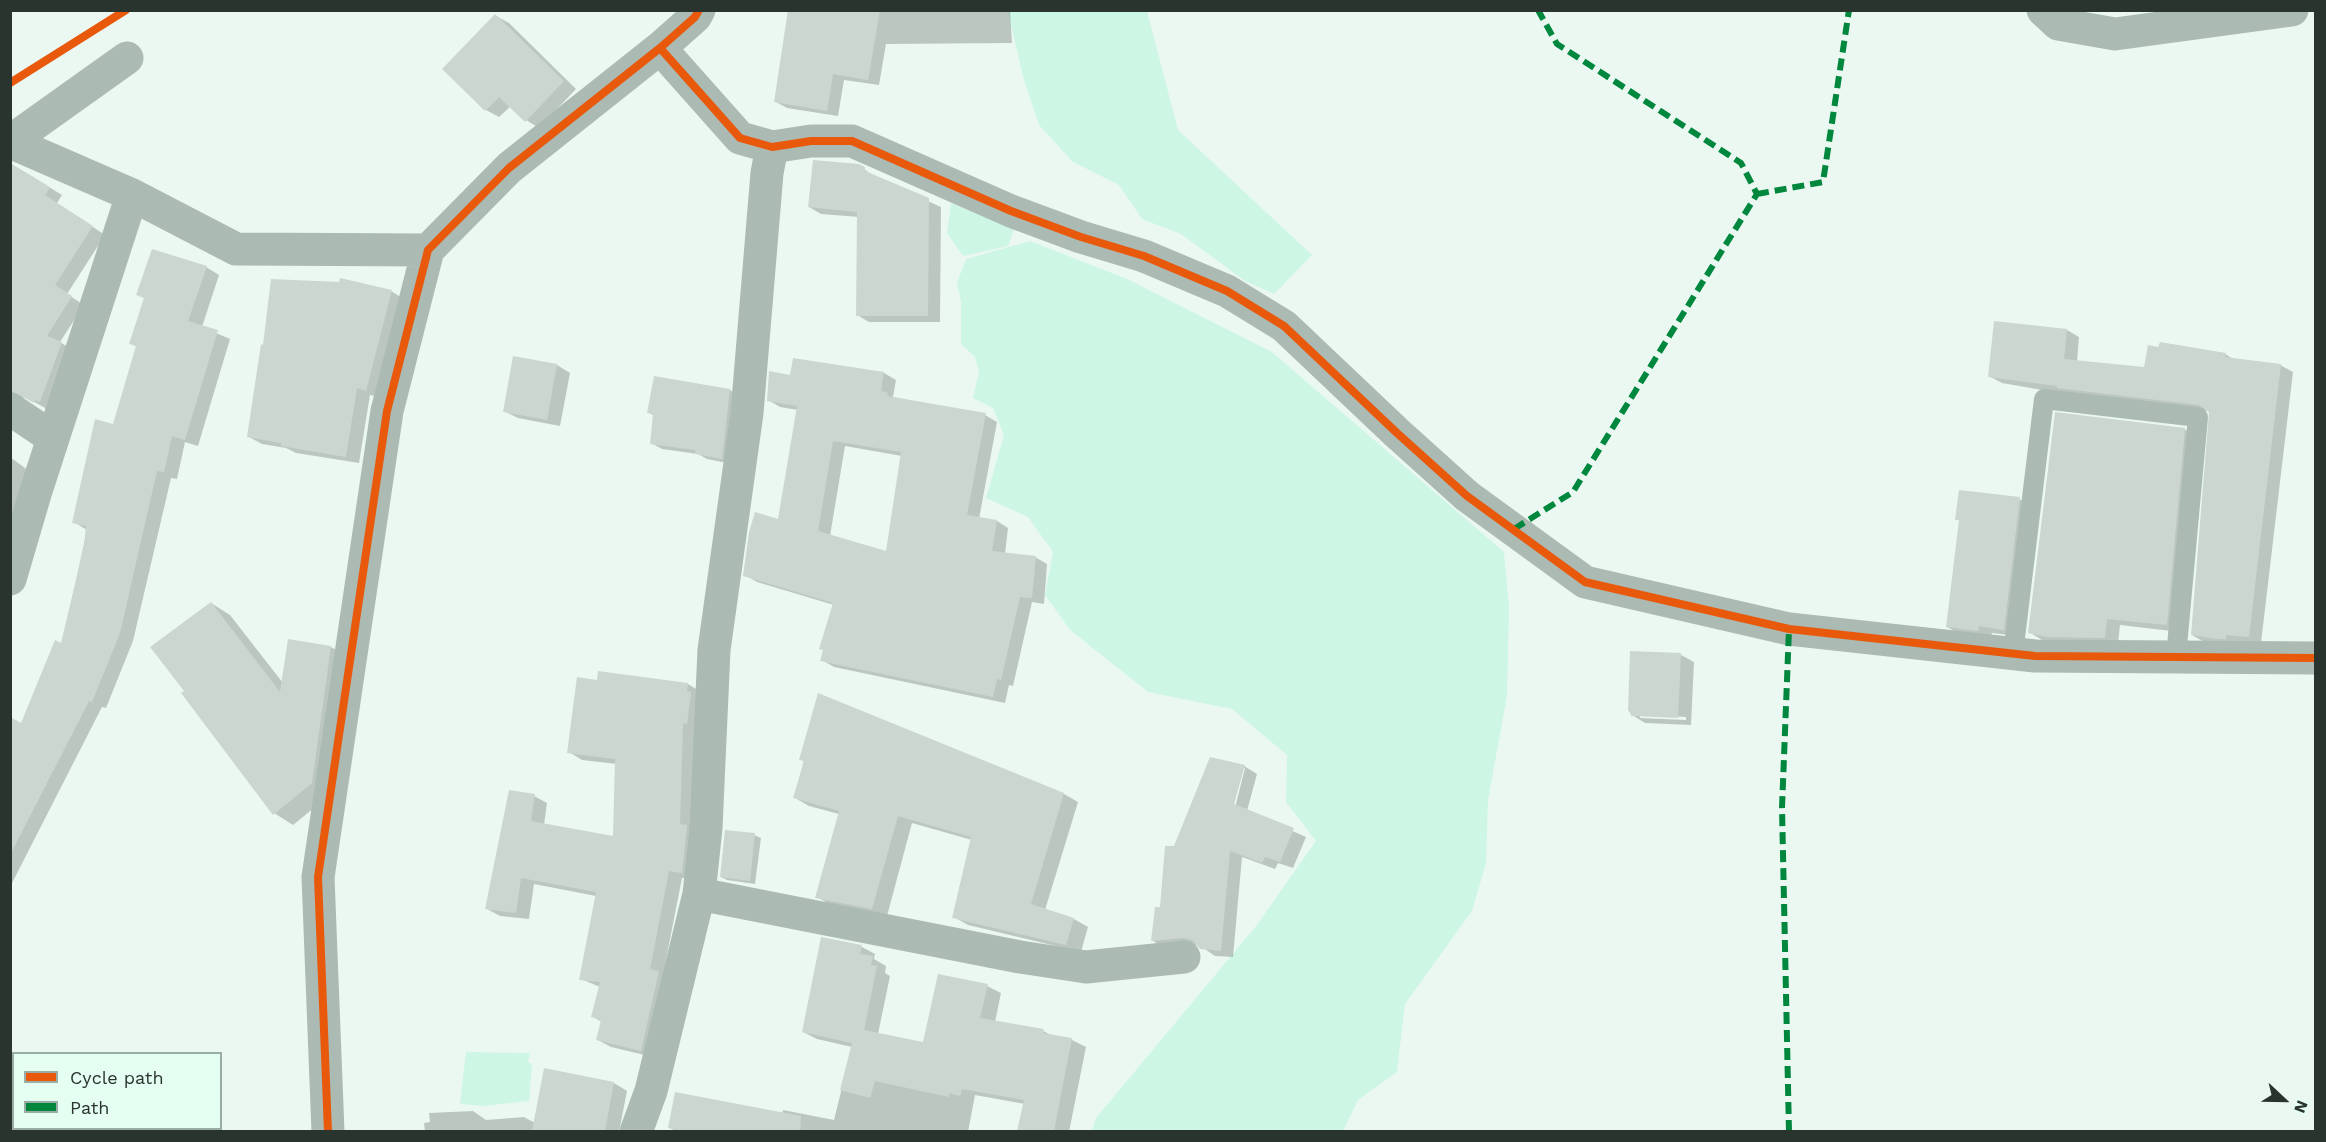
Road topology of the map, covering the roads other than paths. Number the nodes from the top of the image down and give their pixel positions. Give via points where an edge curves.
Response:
1 (699, 10) edge
2 (2043, 10) edge
3 (2292, 10) edge
4 (660, 48) junction
5 (127, 58) dead end
6 (11, 141) edge
7 (772, 147) junction
8 (132, 195) junction
9 (428, 250) junction
10 (10, 409) edge
11 (53, 438) junction
12 (10, 579) edge
13 (2013, 654) junction
14 (2176, 657) junction
15 (2316, 658) edge
16 (699, 894) junction
17 (1184, 957) dead end
18 (328, 1131) edge
19 (636, 1131) edge

1 - 4 street
2 - 3 street via 2058,24 2115,34
4 - 7 street via 740,138
4 - 9 street via 509,168
5 - 6 street
6 - 8 street
7 - 13 street via 852,141 1011,211 1144,256 1227,291 1284,326 1467,496 1586,582 1789,629
7 - 16 street via 747,413 714,650
8 - 9 street via 237,249
8 - 11 street
9 - 18 street via 387,411 318,877
10 - 11 street
11 - 12 street
13 - 14 street
13 - 14 lane via 2044,399 2198,417
14 - 15 street
16 - 17 street via 1086,967
16 - 19 street via 651,1091

